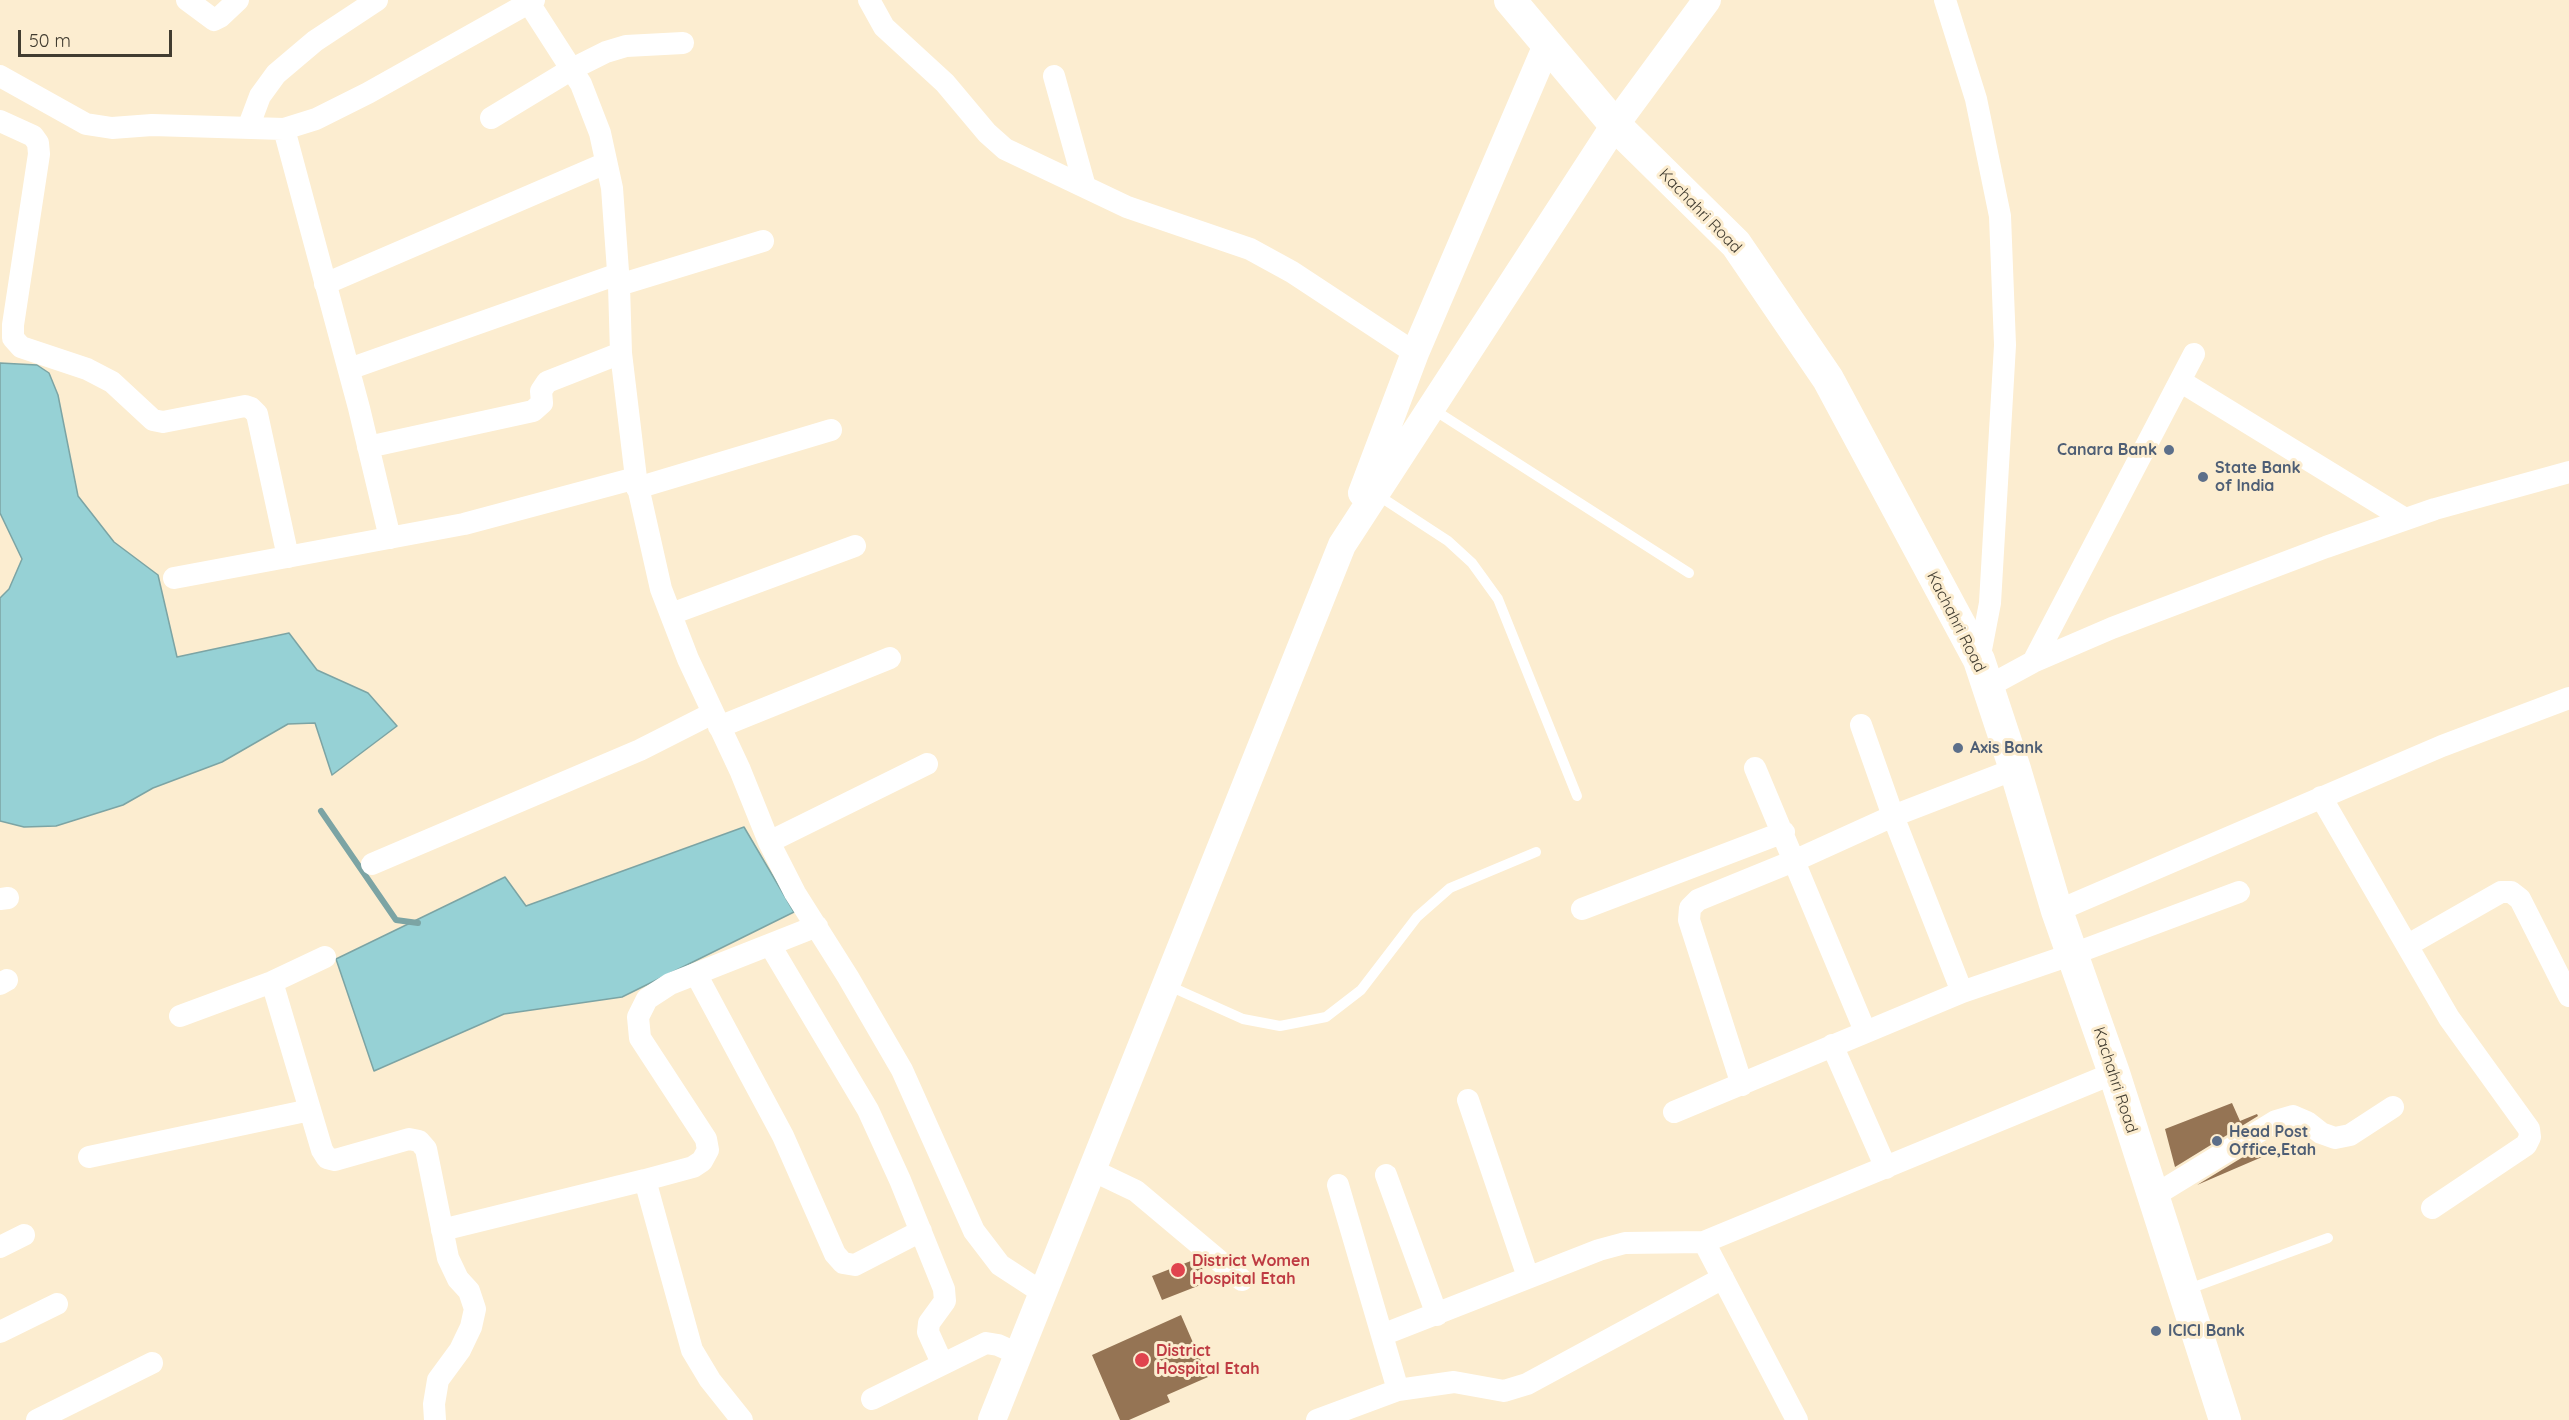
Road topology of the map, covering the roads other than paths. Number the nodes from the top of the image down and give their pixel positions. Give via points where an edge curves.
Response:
1 (187, 0) edge
2 (238, 0) edge
3 (377, 0) edge
4 (870, 0) edge
5 (1510, 0) edge
6 (1707, 0) edge
7 (1945, 0) edge
8 (530, 1) edge
9 (683, 43) dead end
10 (1547, 45) junction
11 (572, 69) junction
12 (0, 76) edge
13 (1054, 76) dead end
14 (491, 118) dead end
15 (0, 121) edge
16 (1615, 125) junction
17 (248, 128) junction
18 (284, 129) junction
19 (606, 163) junction
20 (1085, 187) junction
21 (763, 241) dead end
22 (619, 280) junction
23 (325, 284) junction
24 (621, 353) junction
25 (1415, 353) junction
26 (2194, 354) dead end
27 (349, 369) junction
28 (2180, 381) junction
29 (1431, 408) junction
30 (831, 430) dead end
31 (369, 447) junction
32 (2569, 472) edge
33 (637, 483) junction
34 (1375, 494) junction
35 (2405, 519) junction
36 (390, 538) junction
37 (855, 546) dead end
38 (1342, 546) junction
39 (288, 557) junction
40 (1689, 573) dead end
41 (174, 578) dead end
42 (671, 614) junction
43 (890, 658) dead end
44 (2033, 662) junction
45 (1983, 673) junction
46 (2569, 698) edge
47 (716, 720) junction
48 (1861, 725) dead end
49 (927, 764) dead end
50 (1755, 768) dead end
51 (2015, 769) junction
52 (1577, 796) dead end
53 (2321, 798) junction
54 (1893, 816) junction
55 (1784, 832) junction
56 (769, 842) junction
57 (1536, 852) dead end
58 (1796, 860) junction
59 (372, 864) dead end
60 (2239, 892) dead end
61 (1582, 909) dead end
62 (2057, 911) junction
63 (817, 926) junction
64 (770, 945) junction
65 (2409, 945) junction
66 (2073, 954) junction
67 (325, 957) dead end
68 (696, 974) junction
69 (272, 982) junction
70 (1166, 985) junction
71 (1962, 992) junction
72 (2569, 996) edge
73 (180, 1016) dead end
74 (1865, 1031) junction
75 (1832, 1045) junction
76 (2114, 1073) junction
77 (1742, 1085) junction
78 (1468, 1100) dead end
79 (2393, 1107) dead end
80 (310, 1110) junction
81 (1674, 1112) dead end
82 (89, 1157) dead end
83 (1886, 1168) junction
84 (1092, 1170) junction
85 (1386, 1174) dead end
86 (645, 1180) junction
87 (1338, 1185) dead end
88 (2152, 1197) junction
89 (2432, 1208) dead end
90 (442, 1230) junction
91 (921, 1231) junction
92 (24, 1235) dead end
93 (2328, 1238) dead end
94 (1704, 1242) junction
95 (0, 1247) edge
96 (1528, 1277) junction
97 (1723, 1278) junction
98 (1242, 1280) dead end
99 (2183, 1291) junction
100 (1043, 1293) junction
101 (57, 1304) dead end
102 (1437, 1315) junction
103 (0, 1332) edge
104 (1382, 1335) junction
105 (1018, 1354) junction
106 (152, 1363) dead end
107 (942, 1363) junction
108 (1398, 1390) junction
109 (872, 1399) dead end
110 (37, 1420) edge
111 (435, 1420) edge
112 (742, 1420) edge
113 (992, 1420) edge
114 (1317, 1420) edge
115 (1797, 1420) edge
116 (2225, 1420) edge

1 - 2 street via 214,20
3 - 17 street via 315,41 276,74 260,96
4 - 20 street via 884,27 945,82 1005,149
5 - 10 main road, Kachahri Road
6 - 16 street
7 - 45 street via 1976,99 2000,216 2005,345
8 - 11 street
8 - 18 street via 368,93 316,119
9 - 11 street via 626,46
10 - 16 main road, Kachahri Road
10 - 25 street
11 - 14 street
11 - 19 street via 600,133
12 - 17 street via 86,124 112,128
13 - 20 street
15 - 39 street via 33,136 39,154 13,338 21,347 87,369 112,382 153,420 163,422 251,408 257,414
16 - 29 street
16 - 45 main road, Kachahri Road via 1736,244 1821,369
17 - 18 street
18 - 23 street
19 - 22 street via 612,188
19 - 23 street
20 - 25 street via 1127,207 1250,249
21 - 22 street
22 - 24 street
22 - 27 street
23 - 27 street
24 - 31 street via 547,382 541,391 542,403 533,411
24 - 33 street
25 - 38 street
26 - 28 street
27 - 31 street
28 - 35 street
28 - 44 street
29 - 34 street
29 - 40 lane
30 - 33 street
31 - 36 street
32 - 35 street
33 - 36 street
33 - 42 street via 661,589
34 - 38 street
34 - 52 lane via 1448,541 1472,563 1498,599
35 - 44 street via 2112,628
36 - 39 street
37 - 42 street
38 - 70 street
39 - 41 street
42 - 47 street
43 - 47 street
44 - 45 street
45 - 51 main road, Kachahri Road
46 - 53 street
47 - 56 street
47 - 59 street
48 - 54 street
49 - 56 street
50 - 55 street
51 - 54 street
51 - 62 main road, Kachahri Road
53 - 62 street
53 - 65 street
54 - 58 street
54 - 71 street
55 - 58 street
55 - 61 street
56 - 63 street
57 - 70 lane via 1450,888 1417,917 1361,990 1326,1017 1280,1026 1252,1021
58 - 74 street
58 - 77 street via 1698,900 1690,908 1689,920
60 - 66 street
62 - 66 main road, Kachahri Road
63 - 64 street
63 - 100 street via 902,1070 974,1231 1000,1265
64 - 68 street
64 - 91 street via 868,1110
65 - 72 street via 2501,892 2511,892 2520,899
65 - 89 street via 2449,1018 2529,1129 2530,1137 2526,1145
66 - 71 street
66 - 76 main road, Kachahri Road
67 - 69 street
68 - 86 street via 647,999 638,1017 640,1038 706,1139 708,1150 693,1167
68 - 91 street via 783,1136 835,1254 843,1263 855,1265
69 - 73 street
69 - 80 street
70 - 84 street
71 - 74 street
74 - 75 street
75 - 77 street
75 - 83 street
76 - 83 street
76 - 88 main road, Kachahri Road
77 - 81 street
78 - 96 street
79 - 88 street via 2350,1135 2335,1138 2293,1116 2276,1121
80 - 82 street
80 - 90 street via 327,1158 335,1160 408,1139 419,1141 426,1149
83 - 94 street
84 - 98 street via 1136,1191
84 - 100 street
85 - 102 street
86 - 90 street
86 - 112 street via 692,1350
87 - 104 street
88 - 99 main road, Kachahri Road
90 - 111 street via 448,1258 469,1291 475,1309 460,1350 438,1380
91 - 107 street via 944,1289 945,1301 929,1323 928,1332
92 - 95 street
93 - 99 lane
94 - 96 street via 1625,1243
94 - 97 street
96 - 102 street
97 - 108 street via 1527,1384 1504,1391 1454,1382
97 - 115 street
99 - 116 main road, Kachahri Road
100 - 105 street
101 - 103 street
102 - 104 street
104 - 108 street
105 - 107 street via 986,1343
105 - 113 street
106 - 110 street
107 - 109 street
108 - 114 street

